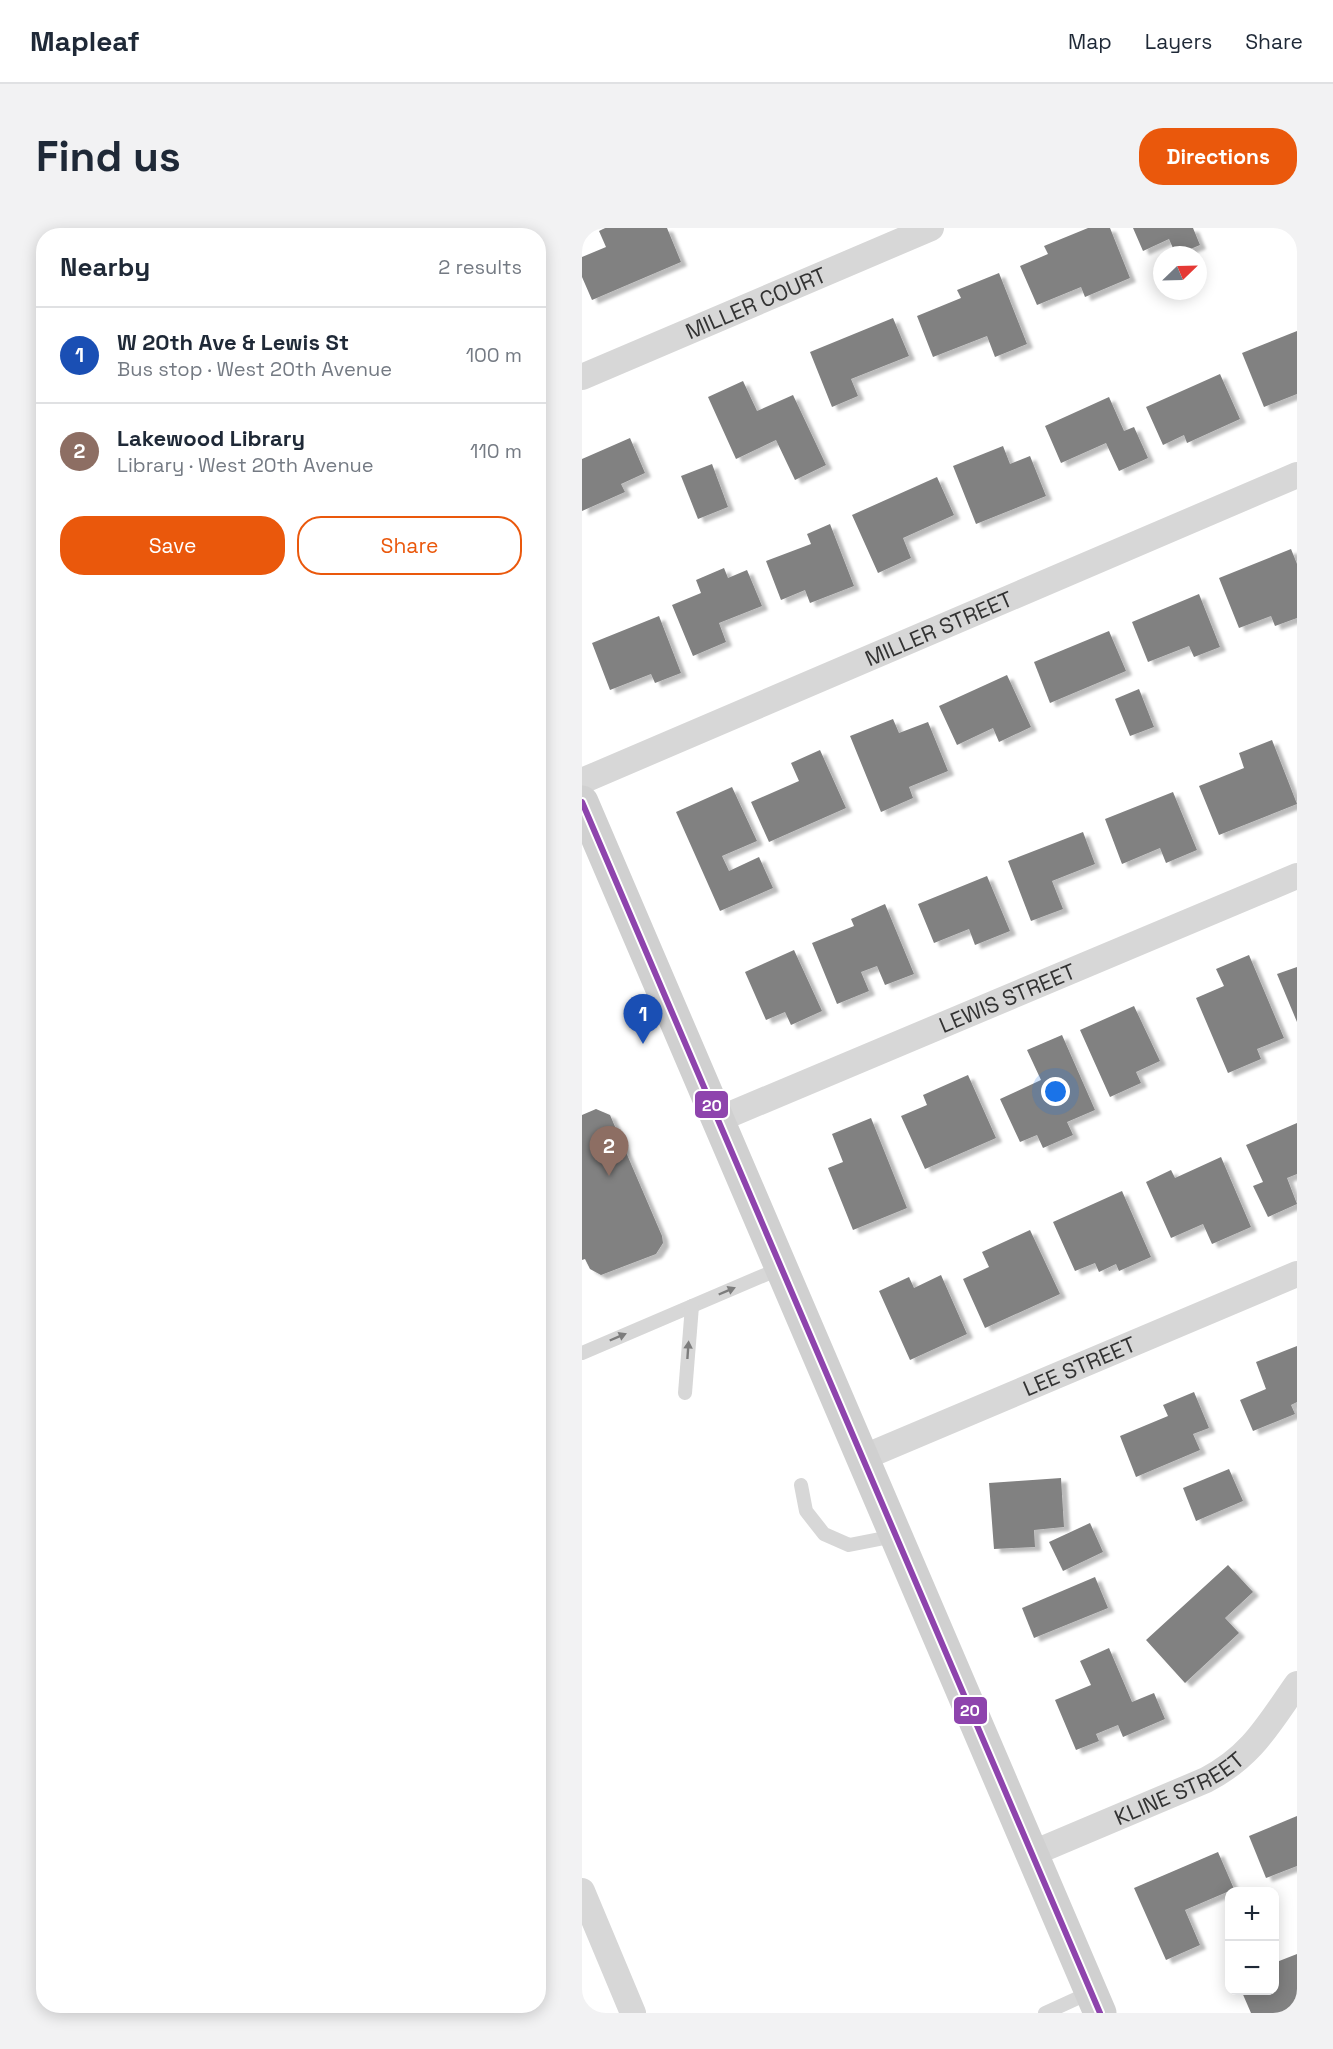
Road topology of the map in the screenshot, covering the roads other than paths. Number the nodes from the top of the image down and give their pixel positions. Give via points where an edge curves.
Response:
1 (930, 228) edge
2 (582, 377) edge
3 (1297, 475) edge
4 (582, 781) edge
5 (582, 802) edge
6 (1297, 876) edge
7 (717, 1120) junction
8 (781, 1268) junction
9 (1297, 1274) edge
10 (692, 1306) junction
11 (582, 1353) edge
12 (685, 1394) dead end
13 (862, 1458) junction
14 (801, 1485) dead end
15 (896, 1536) junction
16 (1297, 1684) edge
17 (1031, 1854) junction
18 (582, 1891) edge
19 (1095, 2003) edge
20 (633, 2013) edge
21 (1045, 2013) edge

1 - 2 street, MILLER COURT
3 - 4 street, MILLER STREET
5 - 7 street
6 - 7 street, LEWIS STREET
7 - 8 street
10 -> 8 lane
8 - 13 street
9 - 13 street, LEE STREET
11 -> 10 lane
12 -> 10 lane
13 - 15 street
14 - 15 lane via 806,1511 824,1534 849,1545
15 - 17 street
16 - 17 street, KLINE STREET via 1248,1751 1228,1768
17 - 19 street
18 - 20 street
19 - 21 lane

